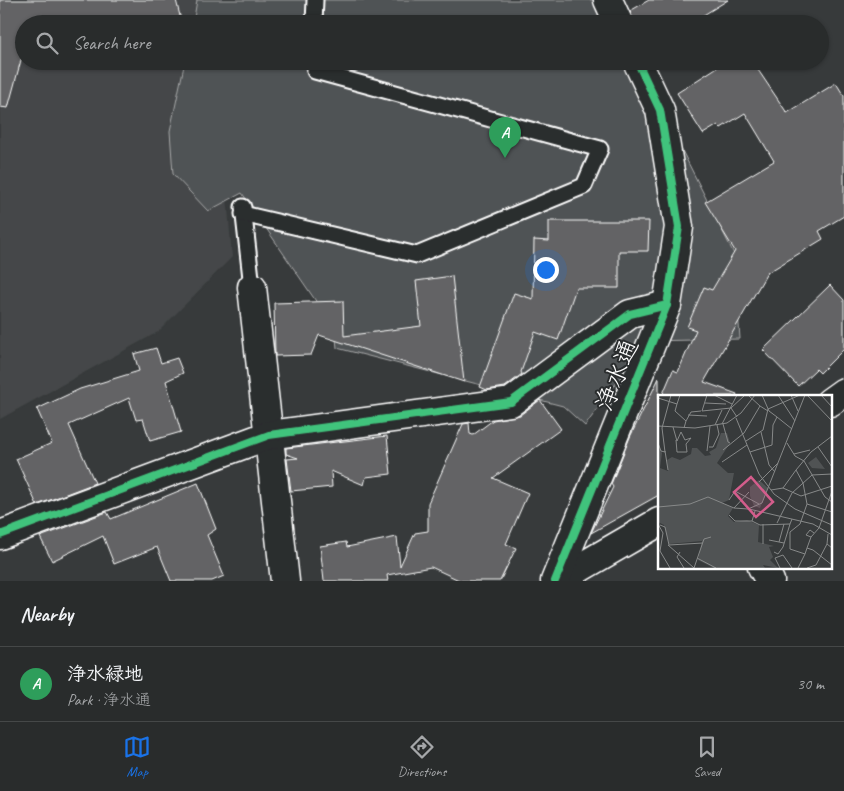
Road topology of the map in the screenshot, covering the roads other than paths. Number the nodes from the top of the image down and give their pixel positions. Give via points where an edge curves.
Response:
1 (315, 0) edge
2 (608, 0) edge
3 (314, 15) edge
4 (615, 15) edge
5 (315, 70) edge
6 (641, 70) edge
7 (252, 287) joint
8 (667, 306) junction
9 (844, 392) edge
10 (832, 401) edge
11 (269, 436) junction
12 (658, 523) edge
13 (0, 535) edge
14 (763, 568) edge
15 (285, 581) edge
16 (556, 581) edge
17 (770, 581) edge

1 - 3 lane
2 - 4 street
5 - 7 lane via 600,149 584,186 417,255 243,209
6 - 8 street, 浄水通 via 660,110 679,226
7 - 11 street
8 - 11 street via 630,314 511,402
8 - 16 street, 浄水通
9 - 10 street
11 - 13 street
11 - 15 street
12 - 16 street
14 - 17 street

